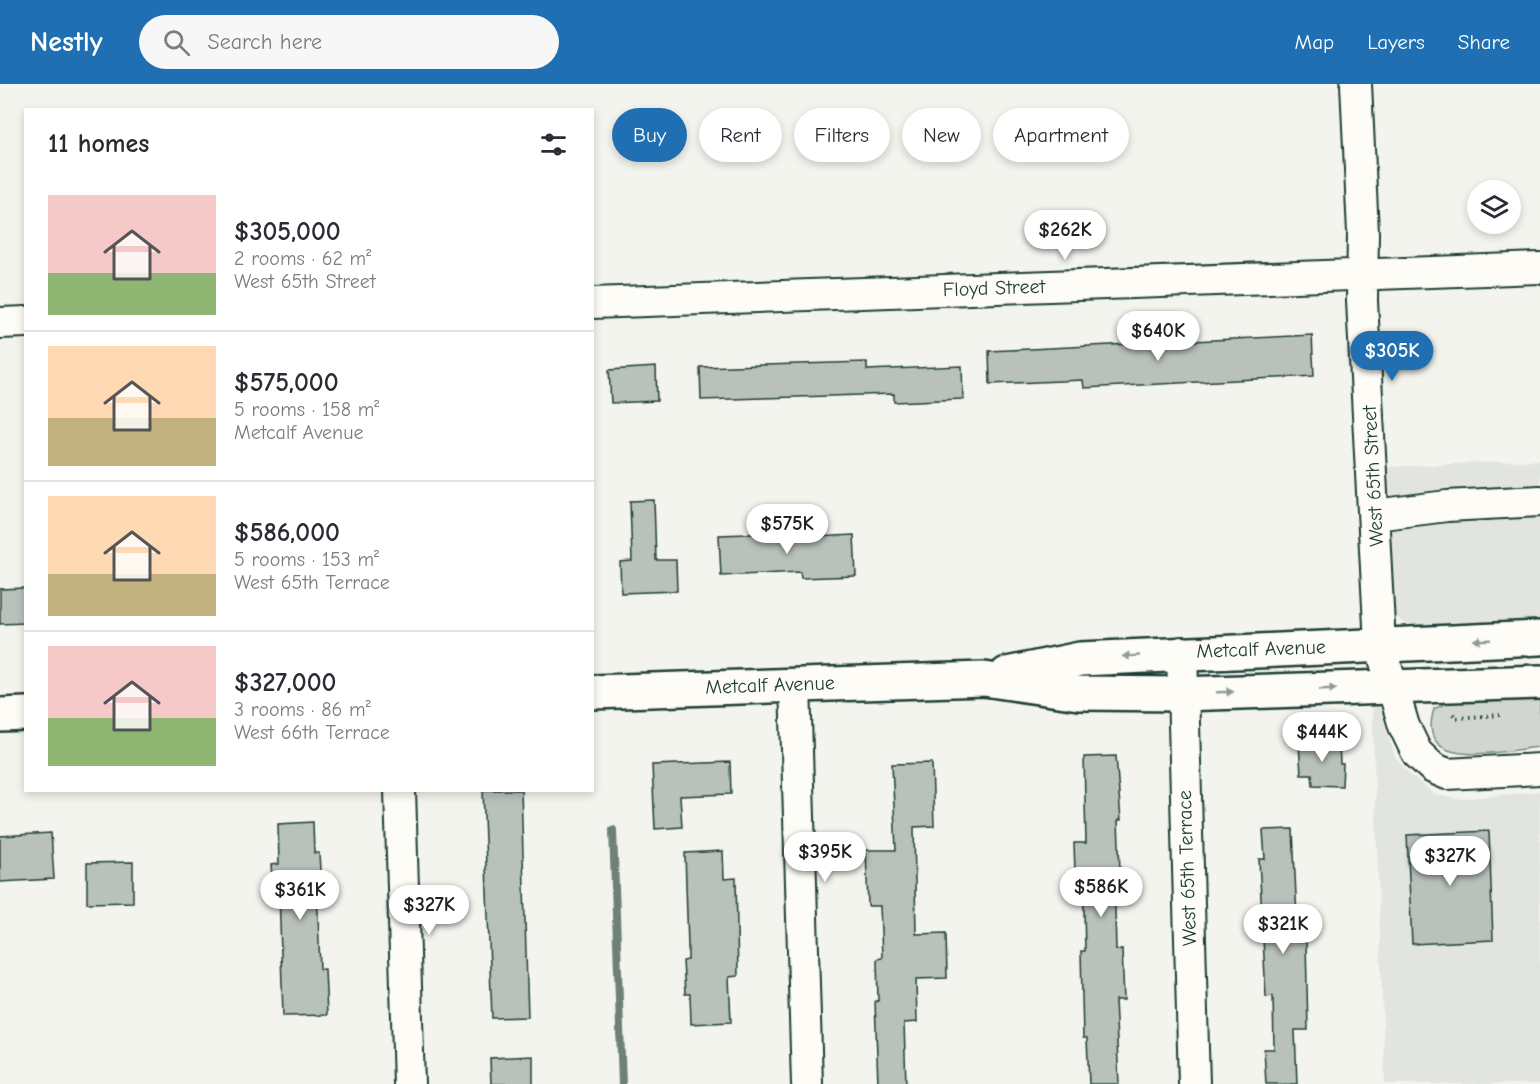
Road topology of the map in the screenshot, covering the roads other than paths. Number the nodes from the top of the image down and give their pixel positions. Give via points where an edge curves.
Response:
1 (1356, 84) edge
2 (1540, 268) edge
3 (1361, 274) junction
4 (594, 303) edge
5 (24, 322) edge
6 (0, 323) edge
7 (1540, 501) edge
8 (1375, 515) junction
9 (1540, 638) edge
10 (1380, 645) junction
11 (1182, 652) junction
12 (984, 679) junction
13 (1540, 682) edge
14 (795, 684) junction
15 (1393, 687) junction
16 (594, 692) edge
17 (1181, 694) junction
18 (24, 714) edge
19 (0, 715) edge
20 (1540, 769) edge
21 (400, 792) edge
22 (409, 1084) edge
23 (807, 1084) edge
24 (1194, 1084) edge

1 - 3 street, West 65th Street via 1363,233
2 - 3 street, Floyd Street
3 - 4 street, Floyd Street
3 - 8 street, West 65th Street
5 - 6 street
7 - 8 street
8 - 10 street, West 65th Street
9 -> 10 main road, Metcalf Avenue
10 - 11 main road, Metcalf Avenue
10 - 15 street, West 65th Street
11 -> 12 main road, Metcalf Avenue via 1080,659
11 - 17 street, West 65th Terrace
12 - 14 main road, Metcalf Avenue
12 - 17 main road, Metcalf Avenue via 1079,693
13 - 15 main road, Metcalf Avenue
14 - 16 main road, Metcalf Avenue
14 - 23 street
17 -> 15 main road, Metcalf Avenue
15 - 20 street, West 65th Street via 1408,735 1417,753 1432,768 1447,774
17 - 24 street, West 65th Terrace
18 - 19 main road
21 - 22 street

